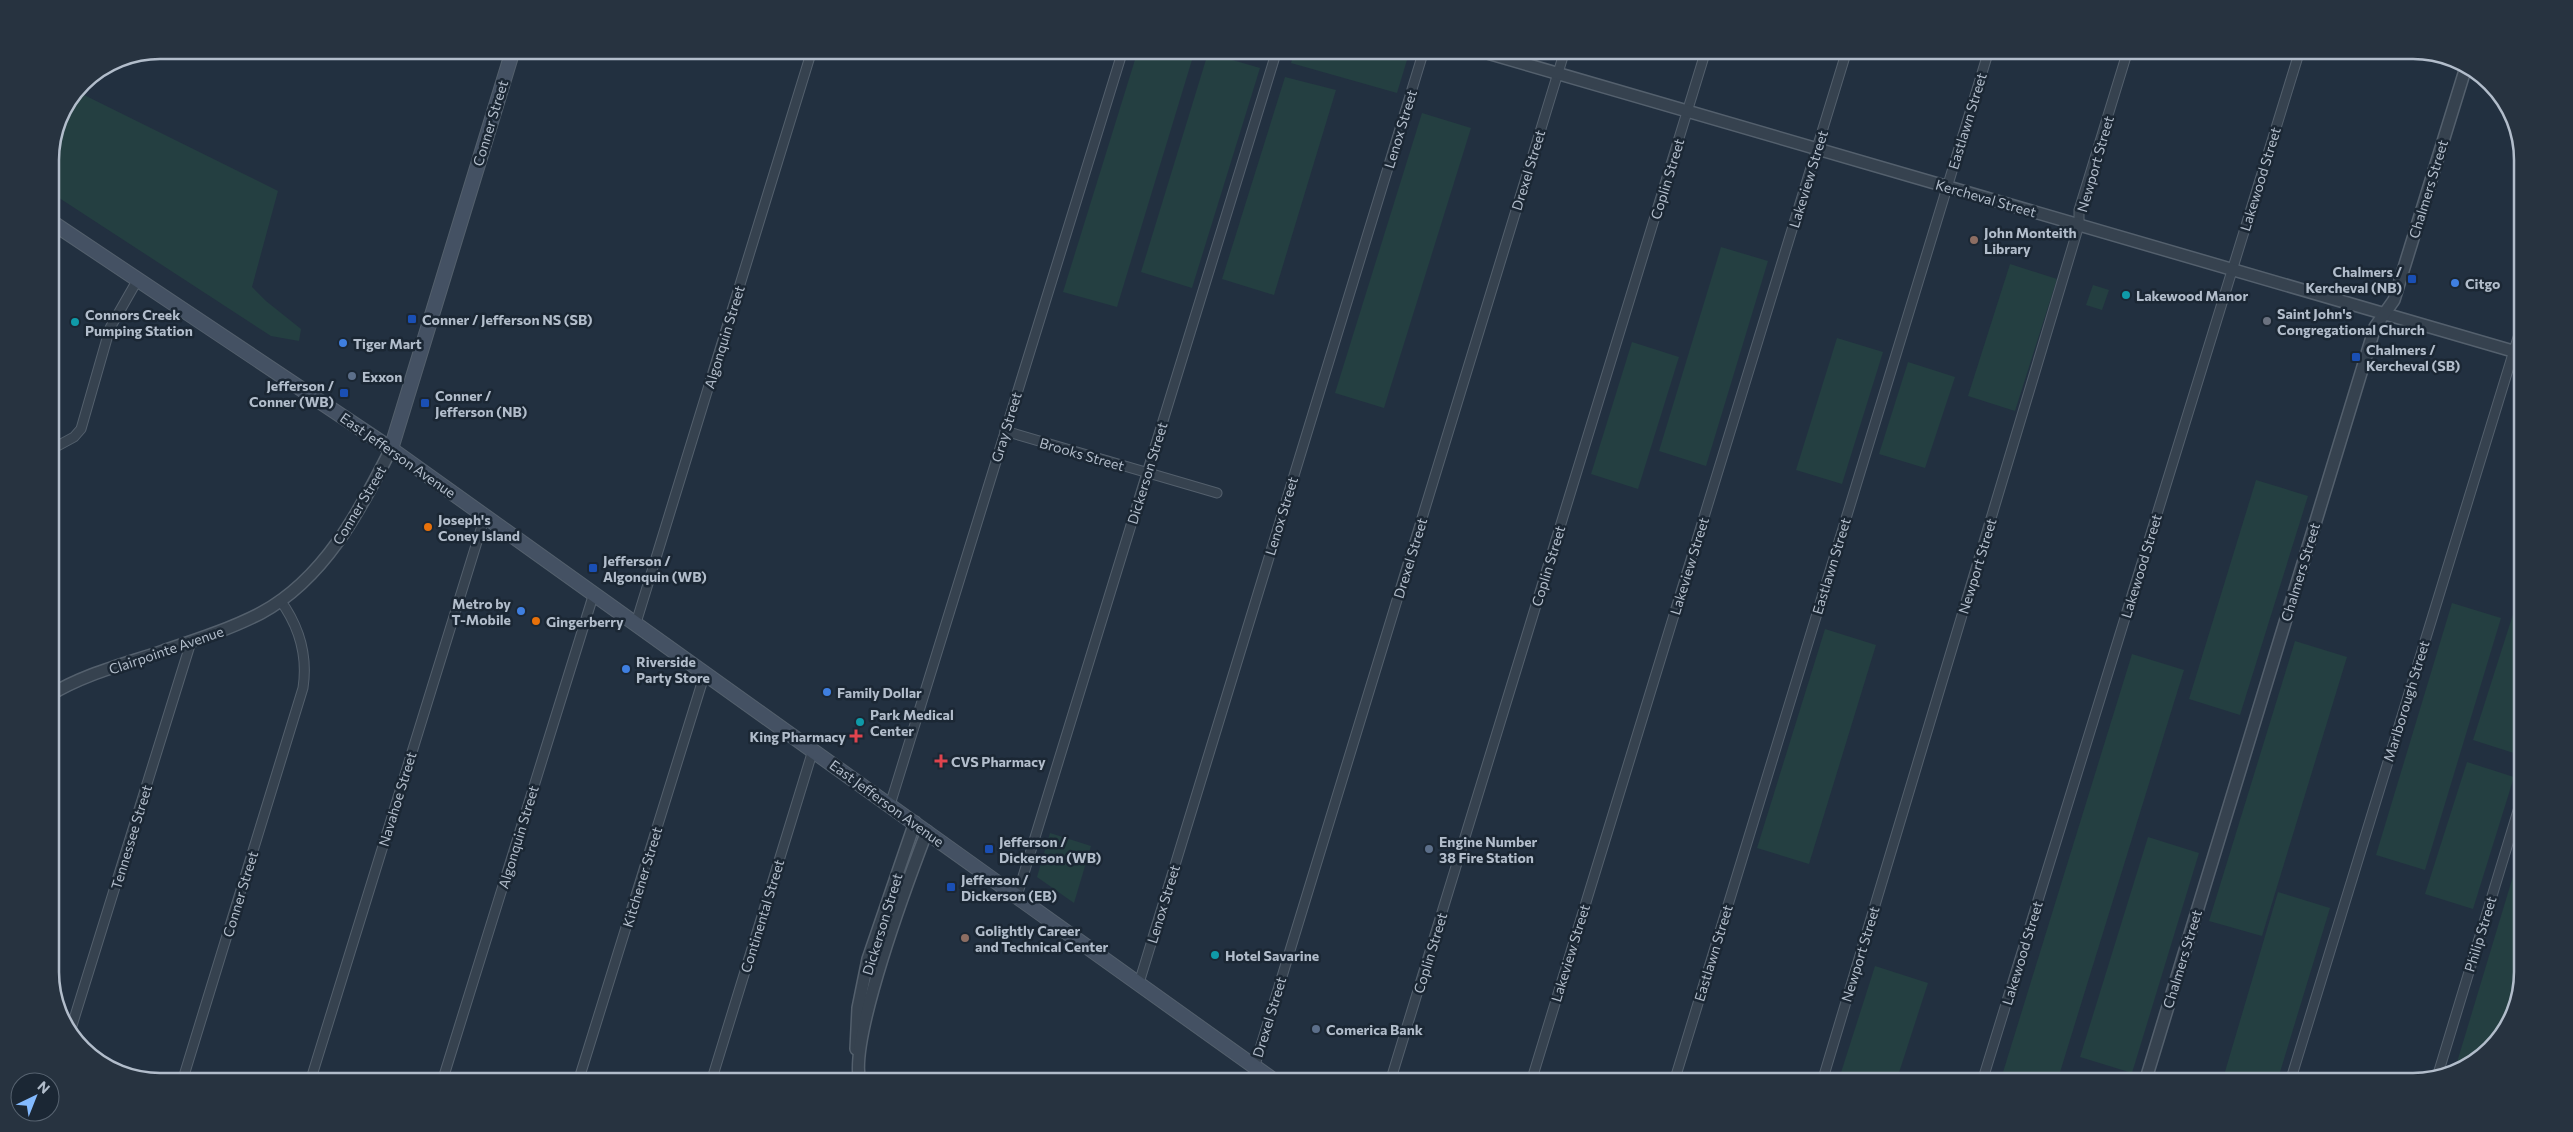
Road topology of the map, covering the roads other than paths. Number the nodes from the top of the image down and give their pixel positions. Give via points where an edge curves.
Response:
1 (510, 59) edge
2 (809, 59) edge
3 (1120, 59) edge
4 (1274, 59) edge
5 (1421, 59) edge
6 (1507, 59) edge
7 (1562, 59) edge
8 (1703, 59) edge
9 (1844, 59) edge
10 (1986, 59) edge
11 (2125, 59) edge
12 (2297, 59) edge
13 (2464, 72) edge
14 (1558, 74) junction
15 (1688, 111) junction
16 (1817, 149) junction
17 (1947, 186) junction
18 (2079, 225) junction
19 (59, 228) edge
20 (2232, 270) junction
21 (138, 279) junction
22 (2384, 314) junction
23 (2514, 352) edge
24 (2514, 366) edge
25 (1005, 431) junction
26 (59, 445) edge
27 (391, 449) junction
28 (1147, 472) junction
29 (1217, 493) dead end
30 (485, 516) junction
31 (594, 593) junction
32 (280, 600) junction
33 (636, 623) junction
34 (191, 642) junction
35 (705, 673) junction
36 (59, 690) edge
37 (813, 750) junction
38 (890, 805) junction
39 (915, 822) junction
40 (2514, 824) edge
41 (927, 832) junction
42 (1017, 896) junction
43 (1139, 983) junction
44 (73, 1023) edge
45 (858, 1056) junction
46 (1255, 1065) junction
47 (2439, 1070) edge
48 (185, 1073) edge
49 (313, 1073) edge
50 (445, 1073) edge
51 (581, 1073) edge
52 (714, 1073) edge
53 (859, 1073) edge
54 (1265, 1073) edge
55 (1393, 1073) edge
56 (1534, 1073) edge
57 (1677, 1073) edge
58 (1825, 1073) edge
59 (1985, 1073) edge
60 (2148, 1073) edge
61 (2293, 1073) edge

1 - 27 main road, Conner Street
2 - 33 street, Algonquin Street
3 - 25 street, Gray Street
4 - 28 street, Dickerson Street
5 - 43 street, Lenox Street
6 - 14 street, Kercheval Street
7 - 14 street, Drexel Street
8 - 15 street, Coplin Street
9 - 16 street, Lakeview Street
10 - 17 street, Eastlawn Street
11 - 18 street, Newport Street via 2080,210
12 - 20 street, Lakewood Street
13 - 22 street, Chalmers Street via 2394,300
14 - 15 street, Kercheval Street
14 - 46 street, Drexel Street
15 - 16 street, Kercheval Street
15 - 55 street, Coplin Street
16 - 17 street, Kercheval Street
16 - 56 street, Lakeview Street
17 - 18 street, Kercheval Street
17 - 57 street, Eastlawn Street
18 - 20 street, Kercheval Street
18 - 58 street, Newport Street
19 - 21 main road, East Jefferson Avenue
20 - 22 street, Kercheval Street
20 - 59 street, Lakewood Street
21 - 26 street via 110,328 81,429
21 - 27 main road, East Jefferson Avenue
22 - 23 street, Kercheval Street
22 - 60 street, Chalmers Street via 2375,327 2364,359
24 - 61 street, Marlborough Street
25 - 28 street, Brooks Street
25 - 38 street, Gray Street
27 - 30 main road, East Jefferson Avenue
27 - 32 street, Conner Street via 350,526 324,560
28 - 29 street, Brooks Street
28 - 42 street, Dickerson Street
30 - 31 main road, East Jefferson Avenue
30 - 49 street, Navahoe Street
31 - 33 main road, East Jefferson Avenue
31 - 50 street, Algonquin Street
32 - 34 street, Clairpointe Avenue via 263,612
32 - 48 street, Conner Street via 291,615 303,648 306,671 303,688
33 - 35 main road, East Jefferson Avenue
34 - 36 street, Clairpointe Avenue via 82,679
34 - 44 street, Tennessee Street
35 - 37 main road, East Jefferson Avenue
35 - 51 street, Kitchener Street
37 - 38 main road, East Jefferson Avenue
37 - 52 street, Continental Street
38 - 39 main road, East Jefferson Avenue
39 - 41 main road, East Jefferson Avenue
39 - 45 street, Dickerson Street via 868,959 855,1034
40 - 47 street, Philip Street
41 - 42 main road, East Jefferson Avenue
41 - 45 street, Dickerson Street via 884,958
42 - 43 main road, East Jefferson Avenue
43 - 46 main road, East Jefferson Avenue
45 - 53 street, Dickerson Street
46 - 54 main road, East Jefferson Avenue

